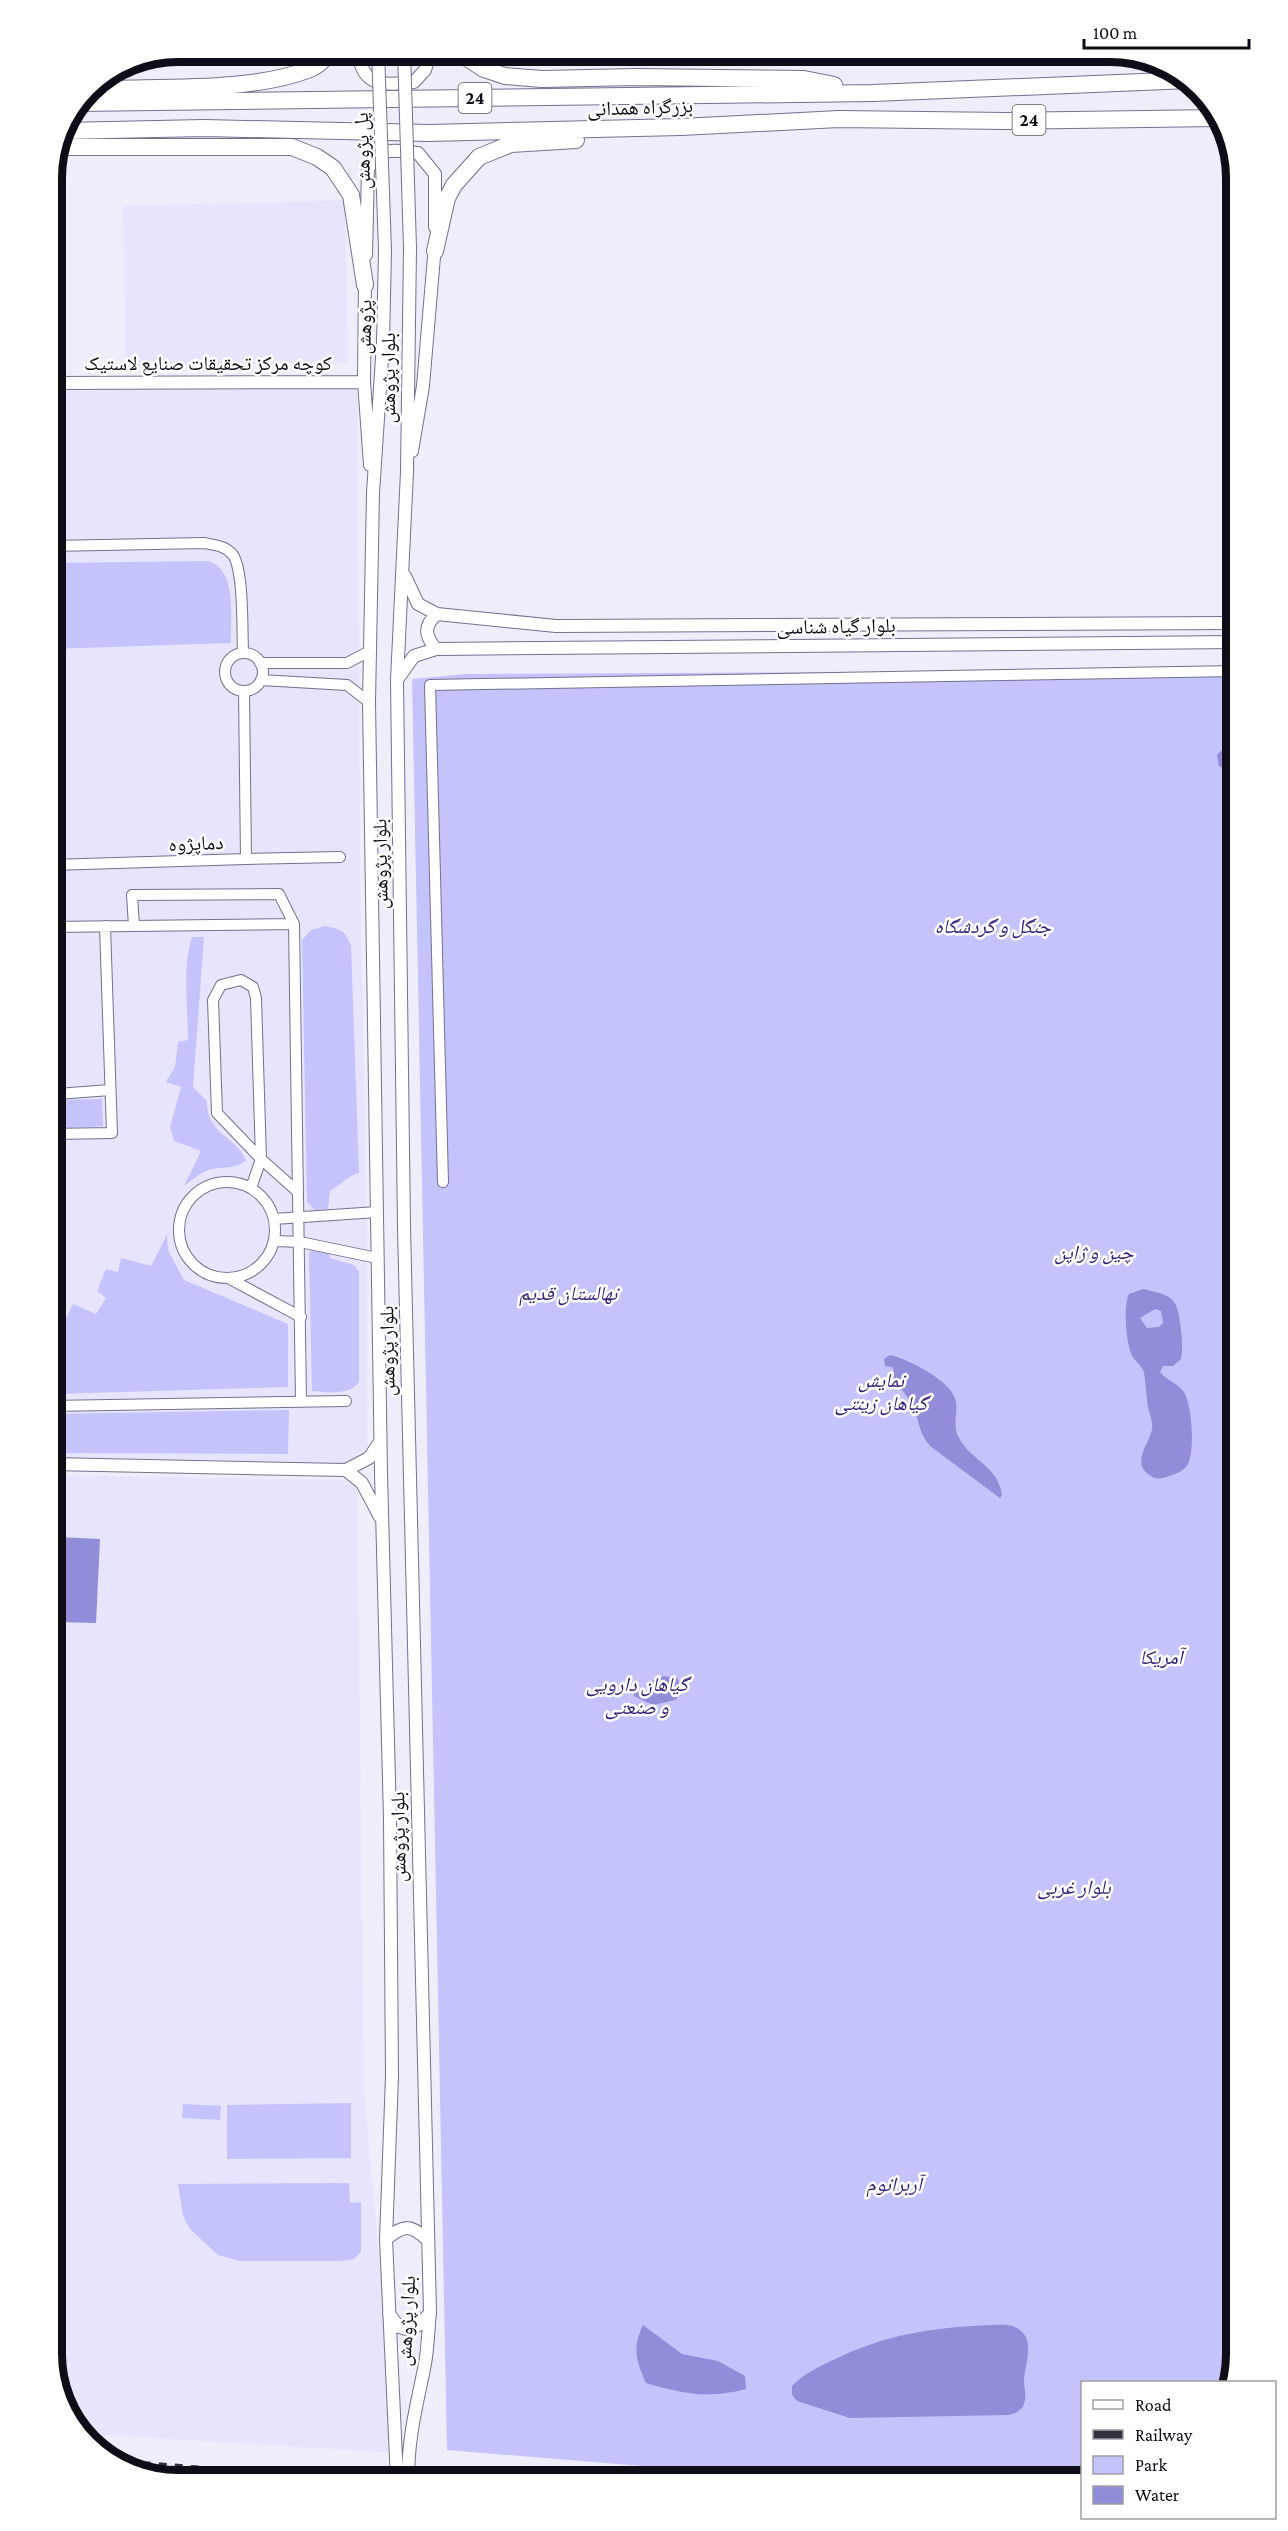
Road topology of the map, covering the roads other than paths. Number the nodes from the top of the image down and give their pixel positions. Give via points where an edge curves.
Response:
1 (320, 62) edge
2 (361, 62) edge
3 (378, 62) edge
4 (404, 62) edge
5 (429, 62) edge
6 (473, 62) edge
7 (1174, 81) edge
8 (102, 89) edge
9 (873, 93) junction
10 (88, 104) edge
11 (1210, 118) edge
12 (838, 119) junction
13 (72, 130) edge
14 (65, 147) edge
15 (385, 250) joint
16 (435, 250) junction
17 (365, 285) junction
18 (364, 382) junction
19 (62, 383) edge
20 (378, 441) joint
21 (407, 472) junction
22 (373, 493) junction
23 (62, 546) edge
24 (402, 566) junction
25 (437, 614) junction
26 (1226, 623) edge
27 (1226, 642) edge
28 (436, 649) junction
29 (368, 652) junction
30 (243, 653) junction
31 (260, 663) junction
32 (1226, 671) edge
33 (261, 680) junction
34 (397, 680) junction
35 (244, 691) junction
36 (369, 702) junction
37 (340, 857) dead end
38 (246, 859) junction
39 (62, 865) edge
40 (294, 924) junction
41 (105, 926) junction
42 (134, 926) junction
43 (62, 927) edge
44 (110, 1090) junction
45 (62, 1094) edge
46 (62, 1134) edge
47 (261, 1159) junction
48 (443, 1182) dead end
49 (251, 1188) junction
50 (298, 1192) junction
51 (377, 1212) junction
52 (299, 1218) junction
53 (274, 1219) junction
54 (275, 1241) junction
55 (300, 1242) junction
56 (377, 1258) junction
57 (230, 1279) junction
58 (300, 1317) junction
59 (301, 1401) junction
60 (346, 1401) dead end
61 (62, 1406) edge
62 (381, 1441) junction
63 (62, 1464) edge
64 (346, 1470) junction
65 (382, 1521) junction
66 (386, 2239) junction
67 (427, 2239) junction
68 (430, 2313) junction
69 (389, 2314) junction
70 (402, 2452) junction
71 (399, 2469) edge
72 (406, 2469) edge

1 - 8 highway via 313,69 274,80
2 - 5 street via 369,79 396,84 414,82
3 - 15 street, پل پژوهش, bridge
4 - 21 street, بلوار پژوهش, bridge via 410,248
6 - 9 highway via 505,76 542,79 804,80
7 - 9 highway, بزرگراه همدانی / 24
9 - 10 highway, بزرگراه همدانی / 24
11 - 12 highway, بزرگراه همدانی / 24
12 - 13 highway, بزرگراه همدانی / 24 via 429,133 204,128
12 - 16 highway via 796,133 511,144 479,157 454,185 447,198
14 - 17 highway via 292,147 317,157 333,168 351,195
15 - 20 street, پژوهش
16 - 17 street via 435,174 418,153 389,150 373,158 368,169
16 - 21 street via 423,386
17 - 18 street
18 - 19 street, کوچه مرکز تحقیقات صنایع لاستیک
18 - 22 street
20 - 22 street, بلوار پژوهش
21 - 24 street, بلوار پژوهش
22 - 29 street, بلوار پژوهش
23 - 30 street via 223,546 234,556 240,577
24 - 25 street via 417,604
24 - 34 street, بلوار پژوهش
25 - 26 street, بلوار گیاه شناسی via 556,626
25 - 28 street via 426,630
27 - 28 street, بلوار گیاه شناسی
28 - 34 street via 414,656
29 - 31 street via 347,663
29 - 36 street, بلوار پژوهش
30 - 31 street via 256,657
30 - 35 street via 231,658 225,672 232,687
31 - 33 street
32 - 48 street via 430,685
33 - 35 street
33 - 36 street via 347,685
34 - 67 street, بلوار پژوهش via 404,1227
35 - 38 street, دماپژوه
36 - 51 street, بلوار پژوهش
37 - 38 street
38 - 39 street, دماپژوه
40 - 42 street
40 - 42 street via 279,894 132,895
40 - 50 street
41 - 42 street
41 - 43 street
41 - 44 street
44 - 45 street
44 - 46 street via 112,1133
47 - 47 street via 256,998 253,987 241,980 221,984 213,1000 217,1113
47 - 49 street
47 - 50 street
49 - 53 street via 263,1197
49 - 57 street via 235,1182 203,1188 191,1198 178,1228 187,1259 214,1277
50 - 52 street
51 - 52 street
51 - 56 street, بلوار پژوهش
52 - 53 street
52 - 55 street
53 - 54 street
54 - 55 street
54 - 57 street via 259,1268
55 - 56 street
55 - 58 street
56 - 62 street, بلوار پژوهش
57 - 58 street
58 - 59 street
59 - 60 street
59 - 61 street
62 - 64 street via 369,1458
62 - 65 street, بلوار پژوهش
63 - 64 street
64 - 65 street via 362,1483
65 - 66 street, بلوار پژوهش via 392,2076
66 - 67 street via 406,2227
66 - 69 street, بلوار پژوهش
67 - 68 street, بلوار پژوهش
68 - 69 street via 410,2330 399,2327
68 - 70 street, بلوار پژوهش via 425,2367
69 - 70 street, بلوار پژوهش via 392,2413
70 - 71 street
70 - 72 street

